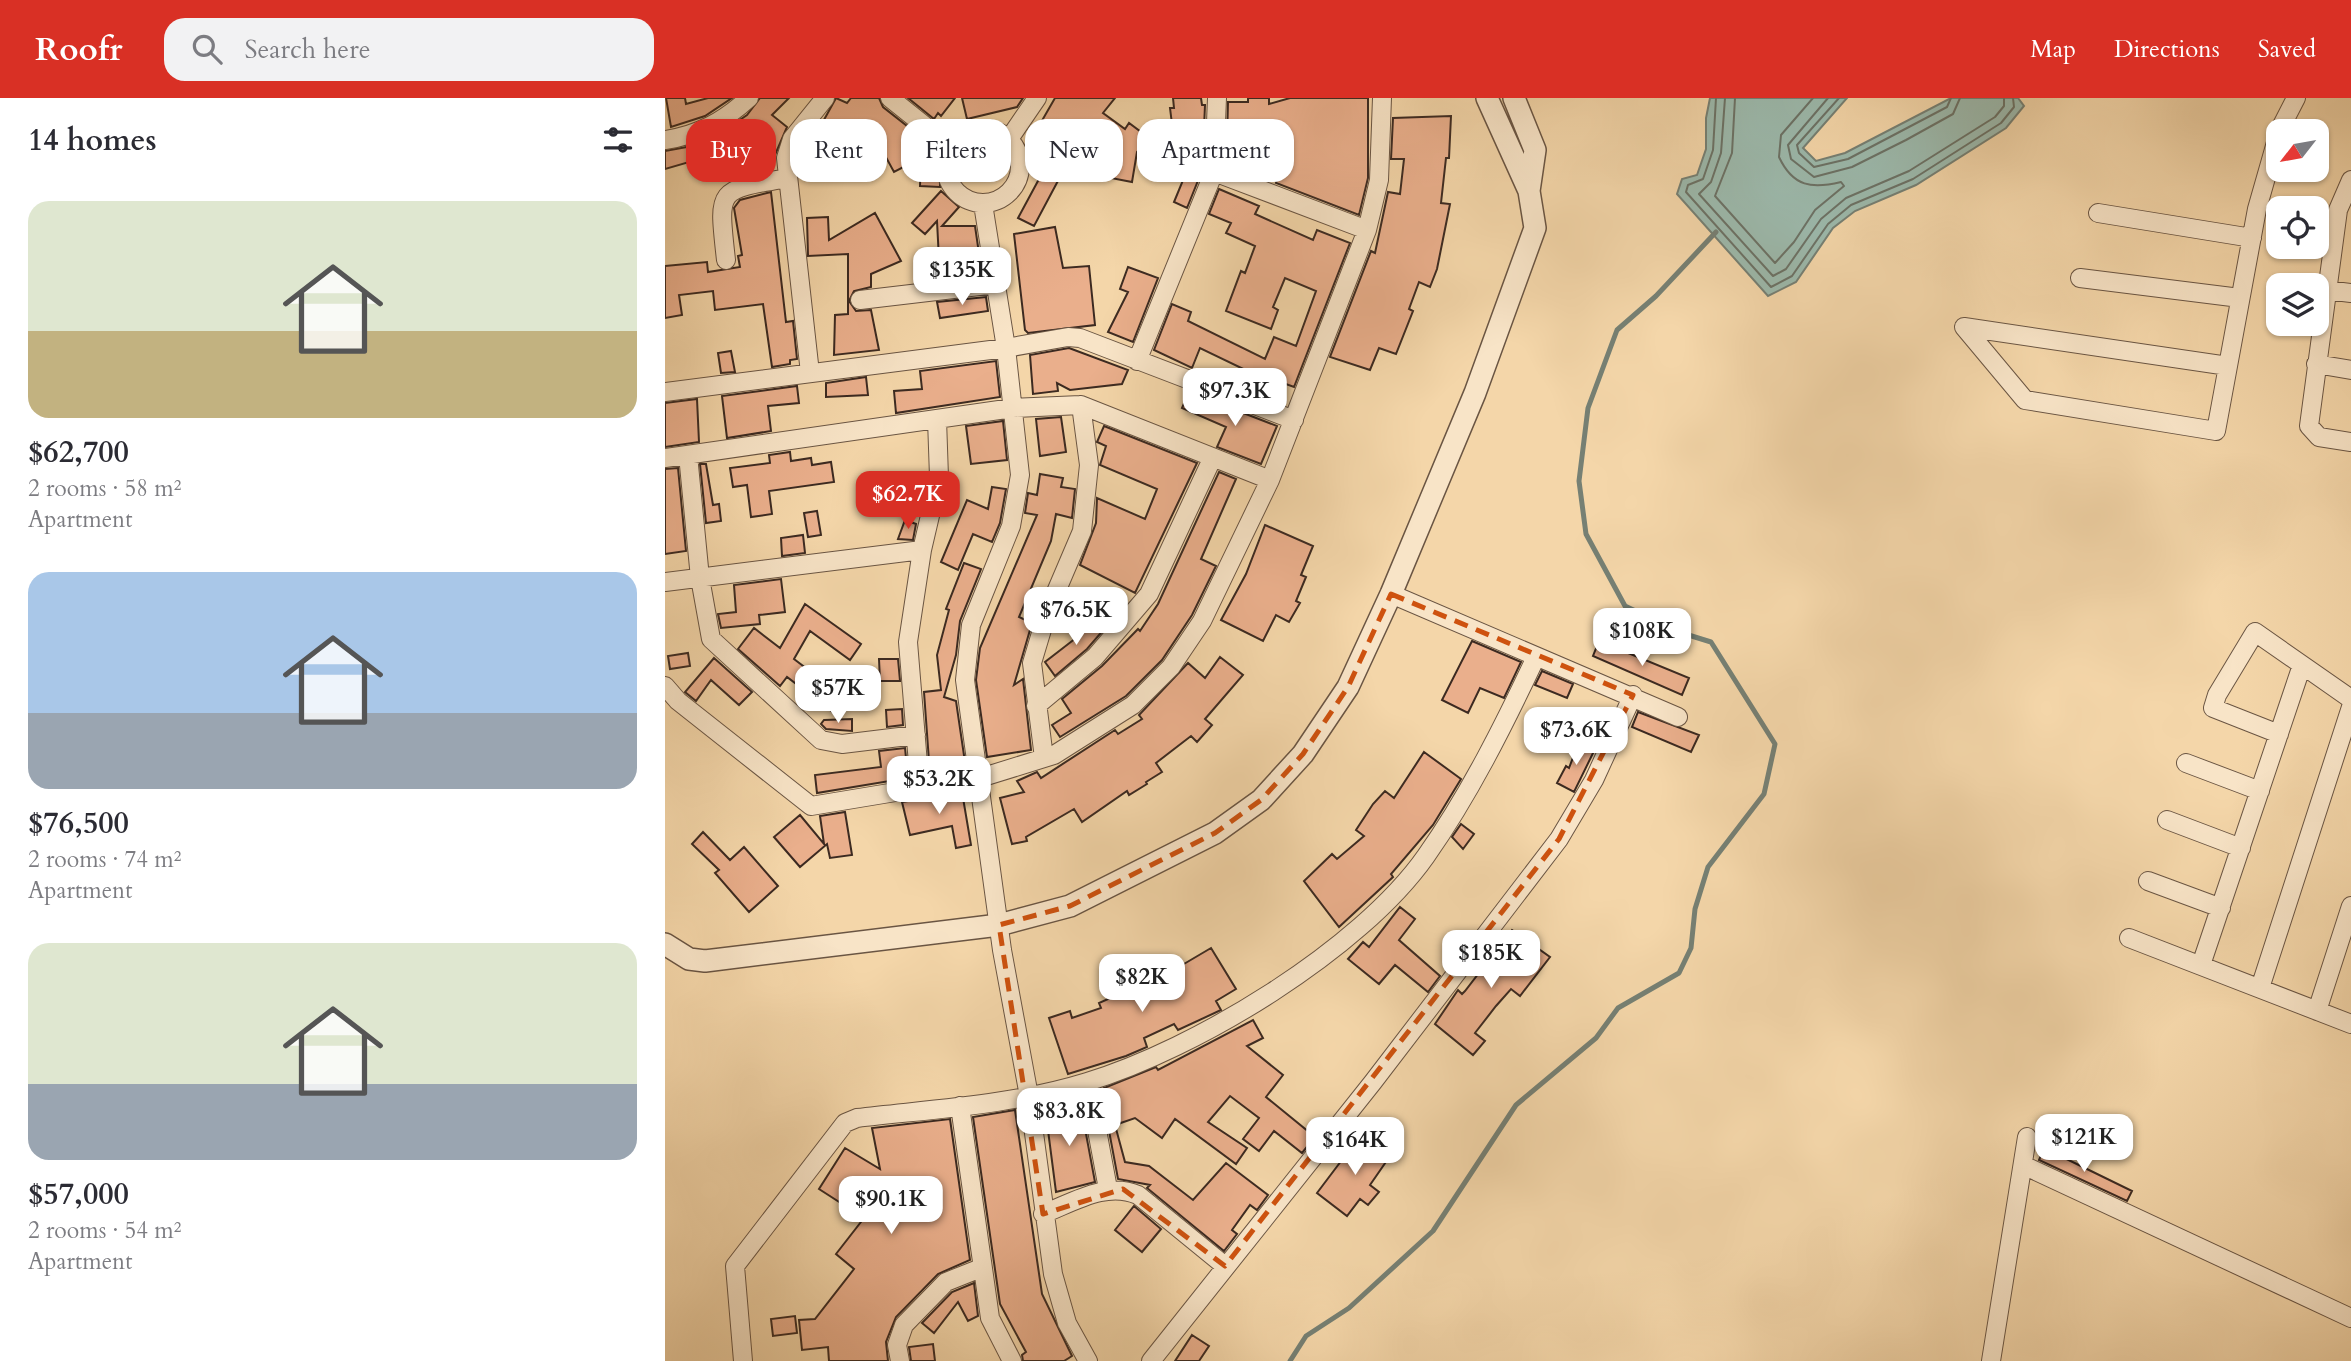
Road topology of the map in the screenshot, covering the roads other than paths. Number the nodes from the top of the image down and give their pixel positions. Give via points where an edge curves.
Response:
1 (749, 98) edge
2 (825, 98) edge
3 (890, 98) edge
4 (1037, 98) edge
5 (1217, 98) edge
6 (1382, 98) edge
7 (1487, 98) edge
8 (1514, 98) edge
9 (2296, 98) edge
10 (916, 119) edge
11 (1216, 119) edge
12 (2285, 119) edge
13 (1011, 136) edge
14 (665, 140) edge
15 (1011, 142) edge
16 (788, 178) junction
17 (2351, 180) edge
18 (950, 182) edge
19 (1210, 182) edge
20 (1240, 182) edge
21 (2266, 182) edge
22 (1529, 191) junction
23 (982, 204) junction
24 (2344, 211) edge
25 (2098, 213) dead end
26 (1367, 230) junction
27 (2252, 238) junction
28 (726, 260) dead end
29 (2080, 278) dead end
30 (2329, 281) edge
31 (996, 284) junction
32 (2329, 290) edge
33 (2351, 293) edge
34 (2239, 298) junction
35 (860, 300) dead end
36 (2320, 336) edge
37 (1006, 348) junction
38 (1137, 362) junction
39 (2316, 364) junction
40 (2228, 366) junction
41 (2351, 370) edge
42 (810, 373) junction
43 (665, 392) edge
44 (1081, 405) junction
45 (1013, 408) junction
46 (937, 419) junction
47 (1294, 420) junction
48 (2351, 442) edge
49 (688, 455) junction
50 (665, 458) edge
51 (1212, 459) junction
52 (1270, 480) junction
53 (922, 550) junction
54 (700, 578) junction
55 (665, 582) edge
56 (1391, 594) junction
57 (1536, 657) junction
58 (2302, 665) junction
59 (665, 686) edge
60 (1633, 695) junction
61 (2351, 699) edge
62 (1036, 706) junction
63 (2351, 707) edge
64 (1678, 717) dead end
65 (2279, 734) junction
66 (916, 735) junction
67 (1044, 758) junction
68 (2186, 763) dead end
69 (980, 778) junction
70 (920, 788) junction
71 (2260, 791) junction
72 (2167, 820) dead end
73 (2241, 848) junction
74 (2148, 881) dead end
75 (2351, 906) edge
76 (2221, 908) junction
77 (999, 925) junction
78 (2129, 937) dead end
79 (665, 944) edge
80 (2201, 965) junction
81 (2260, 988) junction
82 (2317, 1011) junction
83 (2351, 1024) edge
84 (1088, 1082) junction
85 (1029, 1096) junction
86 (960, 1106) junction
87 (2027, 1137) dead end
88 (2023, 1165) junction
89 (1108, 1189) junction
90 (1044, 1214) junction
91 (1225, 1266) junction
92 (981, 1268) junction
93 (2351, 1318) edge
94 (1083, 1359) edge
95 (743, 1361) edge
96 (900, 1361) edge
97 (1012, 1361) edge
98 (1151, 1361) edge
99 (1991, 1361) edge

1 - 14 street via 718,124
2 - 16 street via 792,139 786,158
3 - 10 street
4 - 13 street
5 - 11 street
6 - 26 street via 1379,180
7 - 22 street
8 - 22 street via 1535,150
9 - 12 street
15 - 23 street via 1020,174 1006,195
16 - 28 street via 735,187 726,196 721,209
16 - 42 street
17 - 24 street
18 - 23 street via 971,202
19 - 38 street
20 - 26 street
21 - 27 street
22 - 56 street via 1535,228 1475,393
23 - 31 street
24 - 30 street
25 - 27 street
26 - 47 street
27 - 34 street
29 - 34 street
31 - 35 street
31 - 37 street
32 - 33 street
34 - 40 street
36 - 39 street
37 - 38 street via 1080,338
37 - 42 street
37 - 45 street
38 - 47 street
39 - 41 street
39 - 48 street via 2309,426 2319,437
40 - 40 street via 2202,362 1963,327 2025,400 2217,431
42 - 43 street
44 - 45 street
44 - 51 street
44 - 62 street via 1089,465 1083,531 1047,613 1032,663
45 - 46 street
45 - 69 street via 1020,475 1014,514 971,625 965,680
46 - 49 street
46 - 53 street via 939,477
47 - 52 street
49 - 50 street
49 - 54 street
51 - 52 street
51 - 62 street via 1149,594 1095,657
52 - 67 street via 1202,621 1171,667 1133,705
53 - 54 street
53 - 66 street via 908,642
54 - 55 street
54 - 66 street via 711,639 821,740 842,744
56 - 57 street
56 - 77 street via 1348,687 1303,754 1261,800 1215,833 1070,906
57 - 60 street
57 - 84 street via 1488,753 1425,857 1370,916 1283,986 1177,1046
58 - 61 street
58 - 65 street
58 - 65 street via 2255,632 2217,695 2213,708
59 - 70 street via 803,803 820,806
60 - 64 street
60 - 91 street via 1594,780 1559,839
62 - 67 street
63 - 81 street
65 - 71 street
66 - 70 street
67 - 69 street
68 - 71 street
69 - 70 street
69 - 77 street
71 - 73 street
72 - 73 street
73 - 76 street
74 - 76 street
75 - 82 street
76 - 80 street
77 - 79 street via 705,961
77 - 85 street
78 - 80 street
80 - 81 street
81 - 82 street
82 - 83 street
84 - 85 street
84 - 89 street
85 - 86 street
85 - 90 street
86 - 92 street
86 - 95 street via 857,1118 838,1131 735,1266
87 - 88 street
88 - 93 street
88 - 99 street
89 - 90 street
89 - 91 street via 1123,1188 1138,1195
90 - 94 street via 1053,1274
91 - 98 street
92 - 96 street via 946,1282 904,1325 897,1345
92 - 97 street via 991,1318

